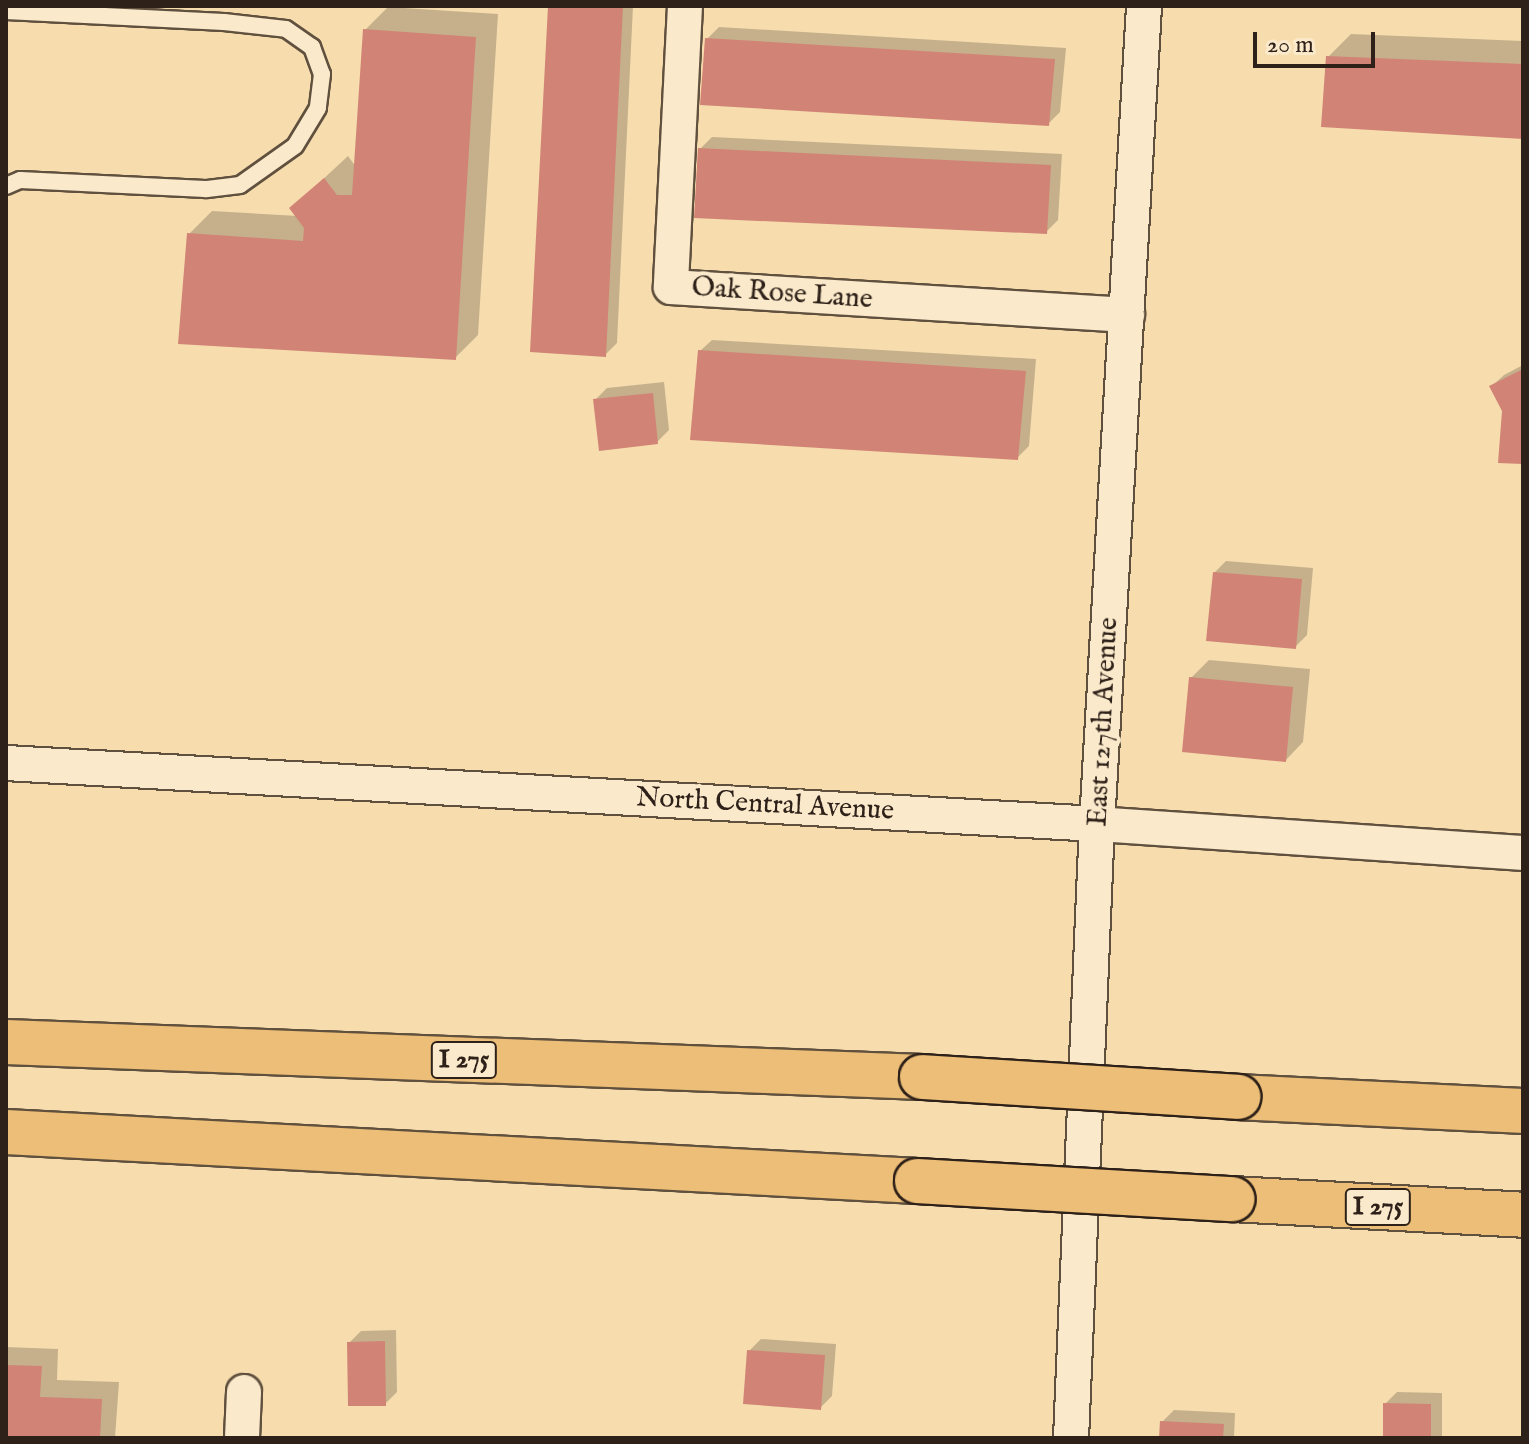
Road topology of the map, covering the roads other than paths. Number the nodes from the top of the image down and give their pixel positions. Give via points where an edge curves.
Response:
1 (685, 6) edge
2 (1144, 6) edge
3 (6, 11) edge
4 (6, 186) edge
5 (1127, 315) junction
6 (6, 763) edge
7 (1097, 824) junction
8 (1523, 853) edge
9 (6, 1042) edge
10 (1523, 1111) edge
11 (6, 1132) edge
12 (1523, 1215) edge
13 (244, 1392) dead end
14 (242, 1438) edge
15 (1071, 1438) edge

1 - 5 street, Oak Rose Lane via 671,287
2 - 5 street, East 127th Avenue
3 - 4 lane via 286,29 312,47 322,74 318,108 295,146 240,185 205,189 20,180
5 - 7 street, East 127th Avenue
6 - 7 street, North Central Avenue
7 - 8 street, North Central Avenue
7 - 15 street, East 127th Avenue
9 - 10 highway, I 275, bridge via 922,1077
11 - 12 highway, I 275, bridge
13 - 14 street

